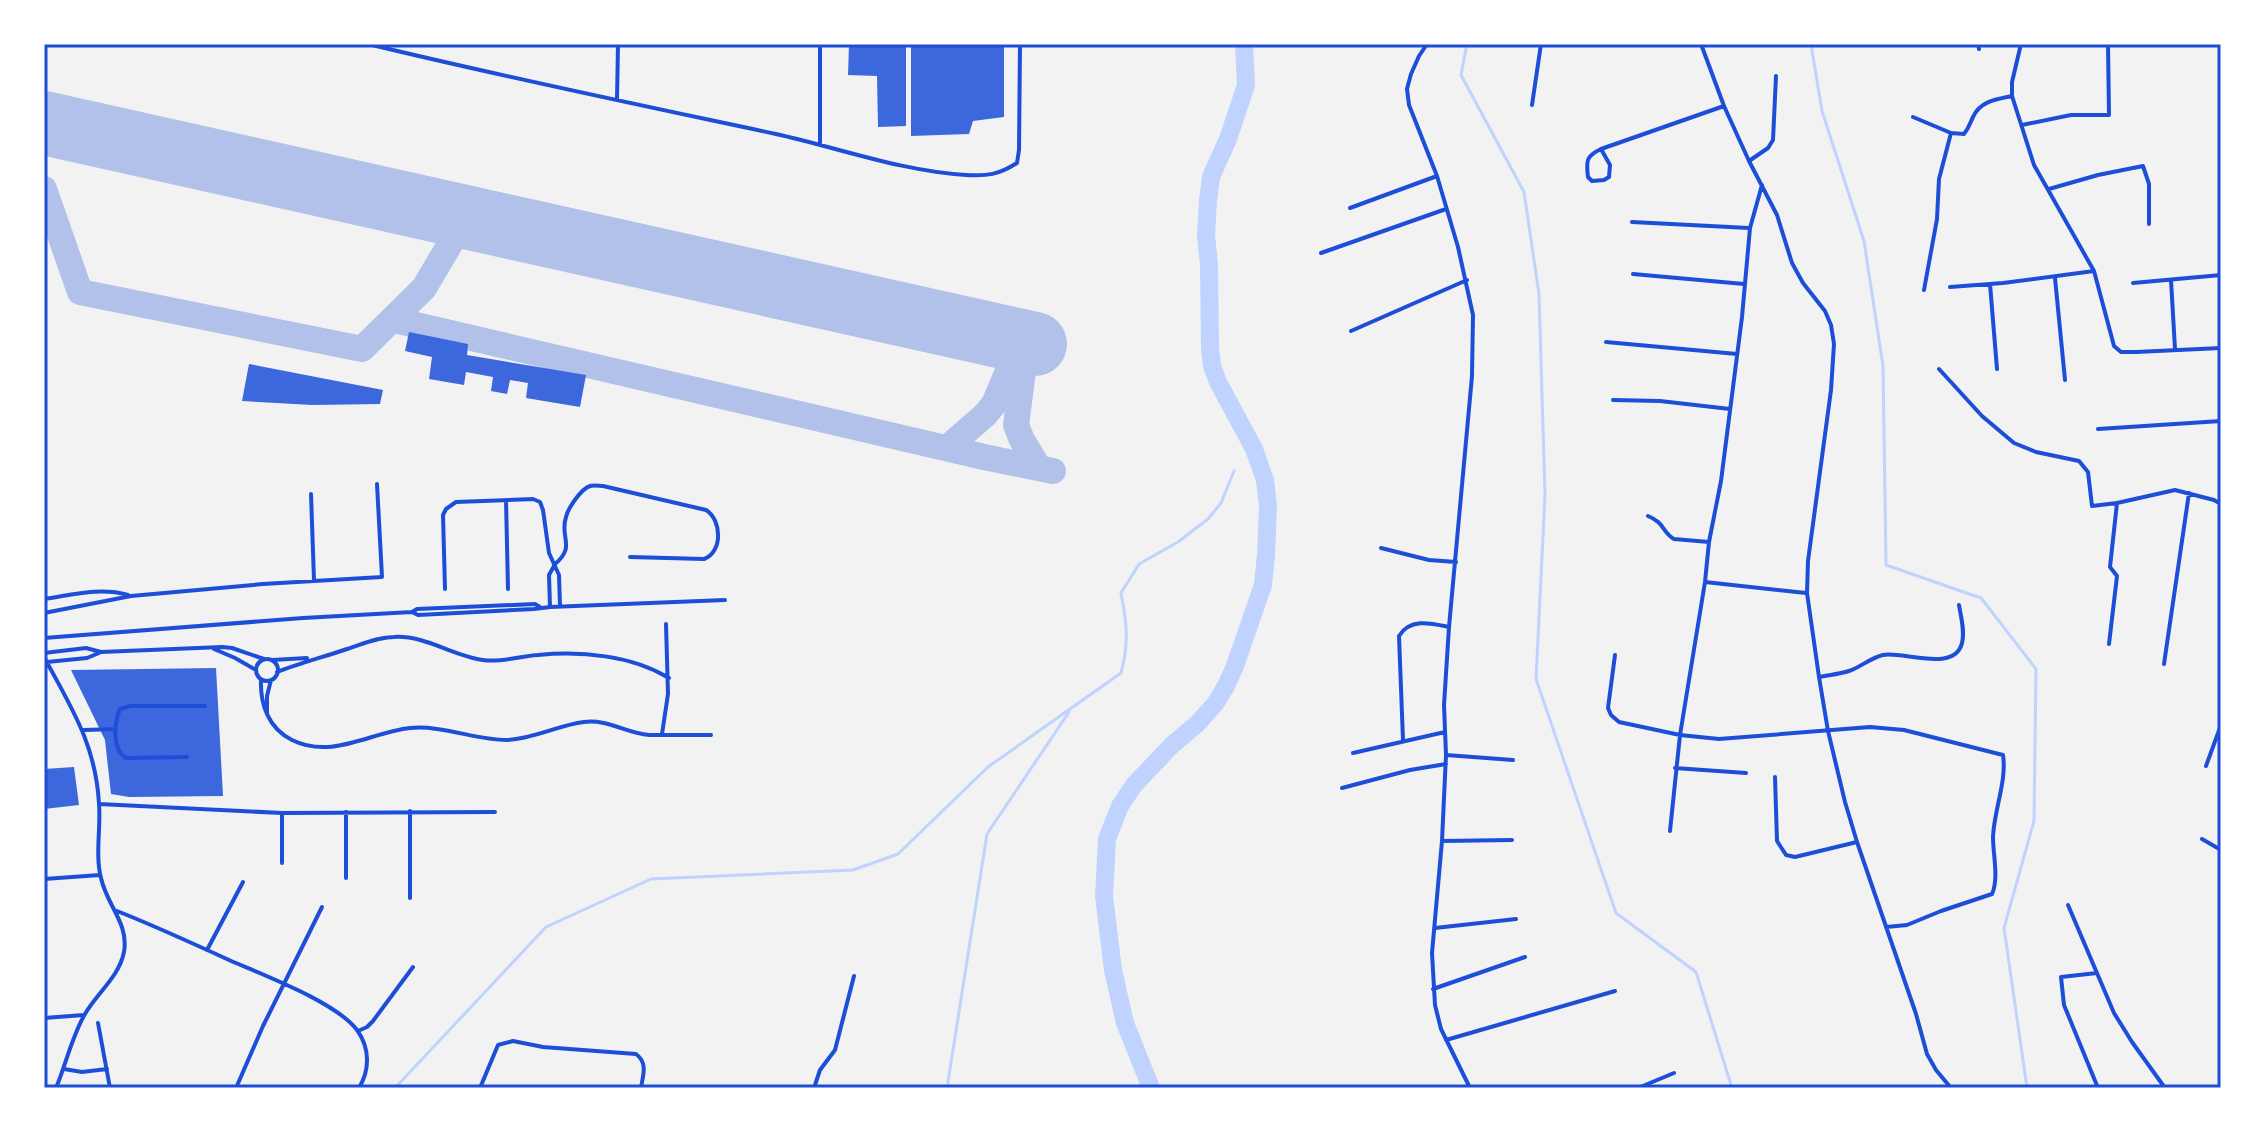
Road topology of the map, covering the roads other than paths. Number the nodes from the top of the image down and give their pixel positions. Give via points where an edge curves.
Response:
1 (368, 44) edge
2 (618, 44) edge
3 (820, 44) edge
4 (1020, 44) edge
5 (1427, 44) edge
6 (1541, 44) edge
7 (1701, 44) edge
8 (2021, 44) edge
9 (2108, 44) edge
10 (1776, 76) dead end
11 (2012, 96) junction
12 (617, 100) junction
13 (1532, 105) dead end
14 (1724, 106) junction
15 (1913, 117) dead end
16 (2022, 125) junction
17 (1951, 133) junction
18 (820, 144) junction
19 (1601, 149) junction
20 (1749, 161) junction
21 (1437, 176) junction
22 (1762, 184) junction
23 (2049, 189) junction
24 (1350, 208) dead end
25 (1446, 209) junction
26 (1632, 222) dead end
27 (2149, 224) dead end
28 (1750, 228) junction
29 (1321, 253) dead end
30 (2094, 271) junction
31 (1633, 274) dead end
32 (2221, 275) edge
33 (2055, 278) junction
34 (1467, 280) junction
35 (2171, 280) junction
36 (2133, 283) dead end
37 (1744, 284) junction
38 (1990, 284) junction
39 (1950, 287) dead end
40 (1924, 290) dead end
41 (1351, 331) dead end
42 (1606, 342) dead end
43 (2221, 348) edge
44 (2175, 349) junction
45 (1737, 354) junction
46 (1939, 369) dead end
47 (1997, 369) dead end
48 (2065, 380) dead end
49 (1613, 400) dead end
50 (1730, 409) junction
51 (2221, 421) edge
52 (2098, 429) dead end
53 (377, 484) dead end
54 (2189, 493) junction
55 (311, 494) dead end
56 (506, 500) junction
57 (2117, 503) junction
58 (2221, 504) edge
59 (1648, 516) dead end
60 (1709, 542) junction
61 (1381, 548) dead end
62 (630, 557) dead end
63 (1456, 562) junction
64 (554, 566) junction
65 (314, 580) junction
66 (1705, 582) junction
67 (445, 589) dead end
68 (508, 589) dead end
69 (1807, 593) junction
70 (79, 594) junction
71 (131, 596) junction
72 (44, 599) edge
73 (725, 600) dead end
74 (83, 605) junction
75 (1959, 605) dead end
76 (560, 606) junction
77 (550, 607) junction
78 (44, 613) edge
79 (666, 624) dead end
80 (1449, 627) junction
81 (44, 638) edge
82 (2109, 644) dead end
83 (212, 649) junction
84 (101, 652) junction
85 (1615, 655) dead end
86 (45, 657) edge
87 (314, 658) junction
88 (264, 659) junction
89 (271, 660) junction
90 (2164, 664) dead end
91 (256, 670) junction
92 (277, 672) junction
93 (1819, 677) junction
94 (669, 678) junction
95 (261, 679) junction
96 (271, 680) junction
97 (205, 706) dead end
98 (267, 717) junction
99 (2221, 725) edge
100 (116, 729) junction
101 (84, 730) junction
102 (1828, 731) junction
103 (1445, 732) junction
104 (662, 734) junction
105 (711, 735) dead end
106 (1680, 735) junction
107 (1403, 740) junction
108 (1353, 753) dead end
109 (1446, 755) junction
110 (187, 757) dead end
111 (1513, 760) dead end
112 (1446, 764) junction
113 (2206, 766) dead end
114 (1675, 768) junction
115 (1746, 773) dead end
116 (1775, 777) dead end
117 (1342, 788) dead end
118 (99, 804) junction
119 (410, 811) junction
120 (346, 812) junction
121 (495, 812) dead end
122 (282, 813) junction
123 (1670, 831) dead end
124 (2202, 839) dead end
125 (1512, 840) dead end
126 (1442, 841) junction
127 (1857, 842) junction
128 (2221, 850) edge
129 (282, 863) dead end
130 (100, 875) junction
131 (346, 878) dead end
132 (44, 879) edge
133 (243, 882) dead end
134 (410, 898) dead end
135 (2068, 905) dead end
136 (322, 907) dead end
137 (114, 911) junction
138 (1516, 919) dead end
139 (1886, 927) junction
140 (1435, 928) junction
141 (207, 950) junction
142 (1525, 957) dead end
143 (413, 967) dead end
144 (2097, 973) junction
145 (854, 976) dead end
146 (285, 983) junction
147 (1433, 989) junction
148 (1615, 991) dead end
149 (84, 1015) junction
150 (44, 1018) edge
151 (98, 1023) dead end
152 (358, 1031) junction
153 (1446, 1040) junction
154 (64, 1069) junction
155 (107, 1069) junction
156 (1674, 1073) dead end
157 (56, 1088) edge
158 (110, 1088) edge
159 (236, 1088) edge
160 (359, 1088) edge
161 (480, 1088) edge
162 (641, 1088) edge
163 (814, 1088) edge
164 (1470, 1088) edge
165 (1638, 1088) edge
166 (1951, 1088) edge
167 (2098, 1088) edge
168 (2165, 1088) edge

1 - 12 street
2 - 12 street
3 - 18 street
4 - 18 street via 1017,163 999,175 907,168
5 - 21 street via 1407,89
6 - 13 street
7 - 14 street
8 - 11 street
9 - 16 street via 2109,115 2071,115
10 - 20 street via 1773,140
11 - 16 street
11 - 17 street via 1981,105 1964,134
12 - 18 street
14 - 19 street
14 - 20 street
15 - 17 street
16 - 23 street via 2034,165
17 - 40 street via 1939,179
19 - 19 street via 1587,160 1592,181 1609,177 1610,165
20 - 22 street
21 - 24 street
21 - 25 street
22 - 28 street
22 - 69 street via 1792,263 1825,311 1834,344
23 - 27 street via 2143,166 2149,184
23 - 30 street
25 - 29 street
25 - 34 street
26 - 28 street
28 - 37 street
30 - 33 street
30 - 44 street via 2114,346 2121,352
31 - 37 street
32 - 35 street
33 - 38 street
33 - 48 street
34 - 41 street
34 - 63 street via 1474,346
35 - 36 street
35 - 44 street
37 - 45 street
38 - 39 street
38 - 47 street
42 - 45 street
43 - 44 street
45 - 50 street
46 - 57 street via 2014,443 2079,461 2088,472 2092,506
49 - 50 street
50 - 60 street
51 - 52 street
53 - 65 street via 382,577
54 - 57 street via 2175,490
54 - 58 street
54 - 90 street
55 - 65 street
56 - 64 street via 540,502
56 - 67 street via 456,502 446,509
56 - 68 street
57 - 82 street via 2110,567 2117,576
59 - 60 street via 1659,520 1674,539
60 - 66 street
61 - 63 street
62 - 64 street via 712,556 718,523 706,510 592,485 566,516 567,547
63 - 80 street
64 - 76 street
64 - 77 street via 549,575
65 - 71 street
66 - 69 street
66 - 106 street
69 - 93 street
70 - 71 street
70 - 72 street
70 - 74 street
71 - 74 street
73 - 76 street
74 - 78 street
75 - 93 street via 1962,643 1951,655 1927,660 1881,656 1850,671
76 - 77 street
77 - 81 street via 432,608
79 - 94 street
80 - 103 street
80 - 107 street via 1412,624 1399,636
83 - 84 street
83 - 88 street via 232,648
83 - 91 street
84 - 86 street via 87,658
84 - 86 street via 86,648
85 - 106 street via 1611,715 1619,722
86 - 101 street
87 - 89 street
87 - 92 street
87 - 94 street via 396,636 487,661 556,654 629,661
88 - 89 street
88 - 91 street
89 - 92 street
91 - 95 street
92 - 96 street
93 - 102 street
94 - 104 street
95 - 96 street
95 - 98 street
96 - 98 street
97 - 100 street via 124,707
98 - 104 street via 293,741 330,747 411,728 507,740 607,722 640,734
99 - 113 street
100 - 101 street
100 - 110 street via 122,757
101 - 118 street
102 - 106 street via 1719,739
102 - 127 street
102 - 139 street via 1893,728 2004,757 1994,817 1992,894 1915,923
103 - 107 street
103 - 109 street
104 - 105 street
106 - 114 street
107 - 108 street
109 - 111 street
109 - 112 street
112 - 117 street
112 - 126 street
114 - 115 street
114 - 123 street
116 - 127 street via 1777,841 1786,855
118 - 122 street
118 - 130 street
119 - 120 street
119 - 121 street
119 - 134 street
120 - 122 street
120 - 131 street
122 - 129 street
124 - 128 street
125 - 126 street
126 - 140 street
127 - 139 street
130 - 132 street
130 - 137 street
133 - 141 street
135 - 144 street
136 - 146 street
137 - 141 street
137 - 149 street via 125,934 124,955
138 - 140 street
139 - 166 street via 1927,1054
140 - 147 street
141 - 146 street
142 - 147 street
143 - 152 street via 373,1021
144 - 167 street via 2061,977 2064,1005
144 - 168 street via 2114,1013
145 - 163 street via 835,1050
146 - 152 street via 345,1017
146 - 159 street
147 - 153 street
148 - 153 street
149 - 150 street
149 - 154 street
151 - 155 street
152 - 160 street via 368,1064
153 - 164 street
154 - 155 street
154 - 157 street
155 - 158 street
156 - 165 street
161 - 162 street via 498,1045 508,1041 636,1054 643,1061

